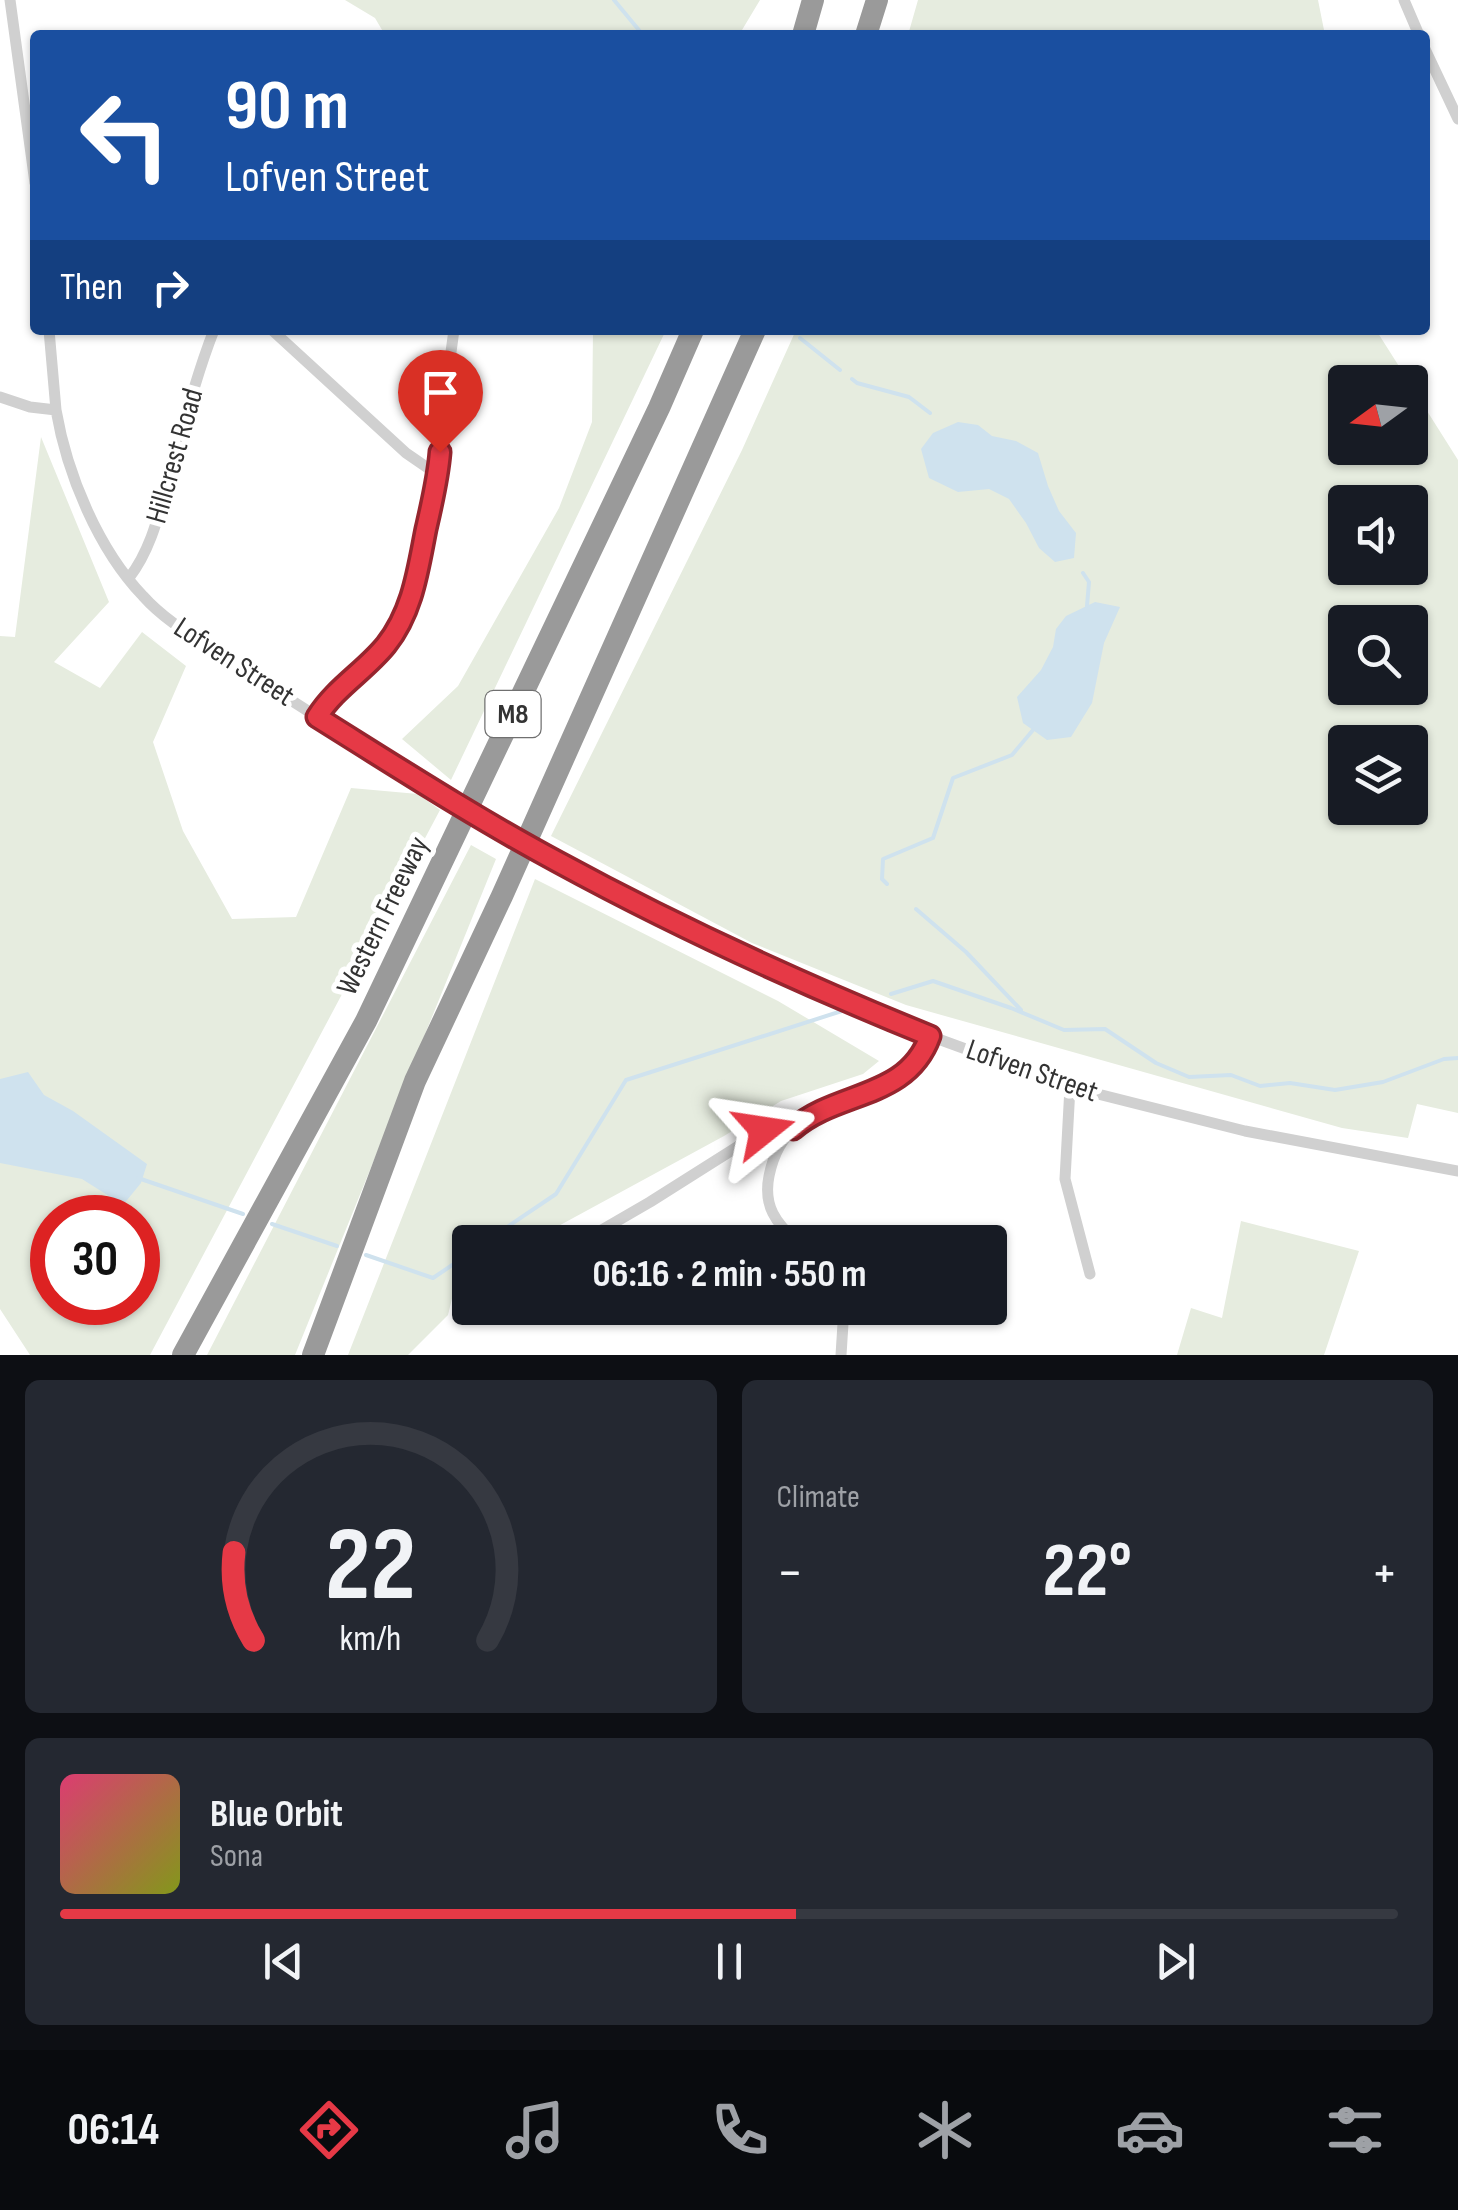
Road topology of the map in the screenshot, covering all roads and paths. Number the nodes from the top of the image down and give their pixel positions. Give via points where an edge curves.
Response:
1 (10, 0) edge
2 (812, 0) edge
3 (877, 0) edge
4 (1404, 0) edge
5 (803, 30) edge
6 (868, 30) edge
7 (1417, 30) edge
8 (1430, 60) edge
9 (1458, 119) edge
10 (30, 146) edge
11 (49, 335) edge
12 (212, 335) edge
13 (277, 335) edge
14 (453, 335) edge
15 (691, 335) edge
16 (753, 335) edge
17 (0, 397) edge
18 (56, 410) junction
19 (438, 475) junction
20 (129, 578) junction
21 (317, 717) junction
22 (930, 1036) junction
23 (1070, 1087) junction
24 (793, 1129) junction
25 (1458, 1171) edge
26 (611, 1225) edge
27 (781, 1225) edge
28 (1090, 1274) dead end
29 (843, 1325) edge
30 (183, 1355) edge
31 (313, 1355) edge
32 (841, 1355) edge

1 - 10 street
2 - 5 highway
3 - 6 highway
4 - 7 street
8 - 9 street
11 - 18 street, Lofven Street
12 - 20 street, Hillcrest Road via 154,532
13 - 19 street
14 - 19 street
15 - 30 highway, Western Freeway / M8 via 366,1021
16 - 31 highway, M8 via 415,1080
17 - 18 street
18 - 20 street, Lofven Street via 78,489
19 - 21 street via 404,616 387,644
20 - 21 street, Lofven Street via 166,618
21 - 22 street, Lofven Street, bridge via 559,863 758,964
22 - 23 street, Lofven Street
22 - 24 street via 917,1061 895,1081 822,1109
23 - 25 street, Lofven Street via 1245,1131
23 - 28 street via 1064,1179
24 - 26 street via 778,1124 764,1130
24 - 27 street via 773,1161 767,1197
29 - 32 street

